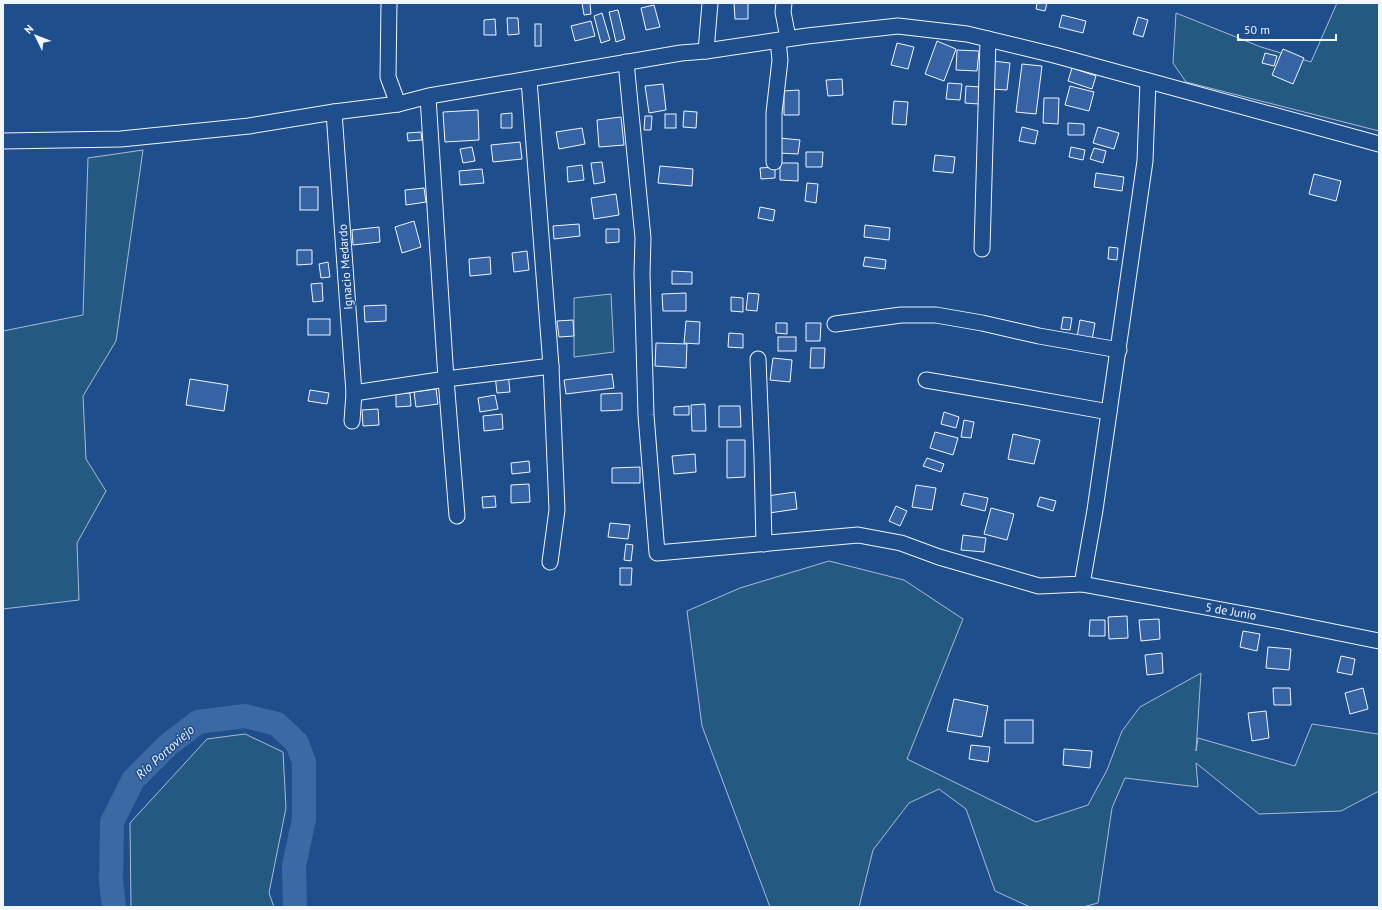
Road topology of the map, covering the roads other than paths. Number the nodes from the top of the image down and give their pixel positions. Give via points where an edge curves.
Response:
1 (389, 3) edge
2 (710, 3) edge
3 (784, 3) edge
4 (783, 39) junction
5 (988, 39) junction
6 (706, 51) junction
7 (626, 62) junction
8 (529, 80) junction
9 (1148, 81) junction
10 (428, 97) junction
11 (398, 104) junction
12 (334, 112) junction
13 (3, 141) edge
14 (1379, 144) edge
15 (774, 162) dead end
16 (982, 249) dead end
17 (835, 324) dead end
18 (1119, 350) junction
19 (758, 358) dead end
20 (551, 366) junction
21 (446, 379) junction
22 (926, 380) dead end
23 (354, 393) junction
24 (1109, 412) junction
25 (352, 421) dead end
26 (457, 516) dead end
27 (764, 544) junction
28 (550, 562) dead end
29 (1082, 584) junction
30 (1379, 641) edge

1 - 11 street via 388,77
2 - 6 street
3 - 4 street
4 - 5 street via 898,26
4 - 6 street
4 - 15 street via 774,113
5 - 9 street
5 - 16 street
6 - 7 street
7 - 8 street
7 - 27 street, 5 de Junio via 644,238 642,273 646,415 657,553
8 - 10 street
8 - 20 street
9 - 14 street
9 - 18 street via 1145,160
10 - 11 street
10 - 21 street
11 - 12 street
12 - 13 street via 249,126 121,139
12 - 23 street, Ignacio Medardo
17 - 18 street via 901,315 936,315
18 - 24 street
19 - 27 street
20 - 21 street
20 - 28 street via 557,510
21 - 23 street
21 - 26 street
22 - 24 street
23 - 25 street, Ignacio Medardo
24 - 29 street
27 - 29 street, 5 de Junio via 858,535 901,543 939,557 1039,586
29 - 30 street, 5 de Junio

